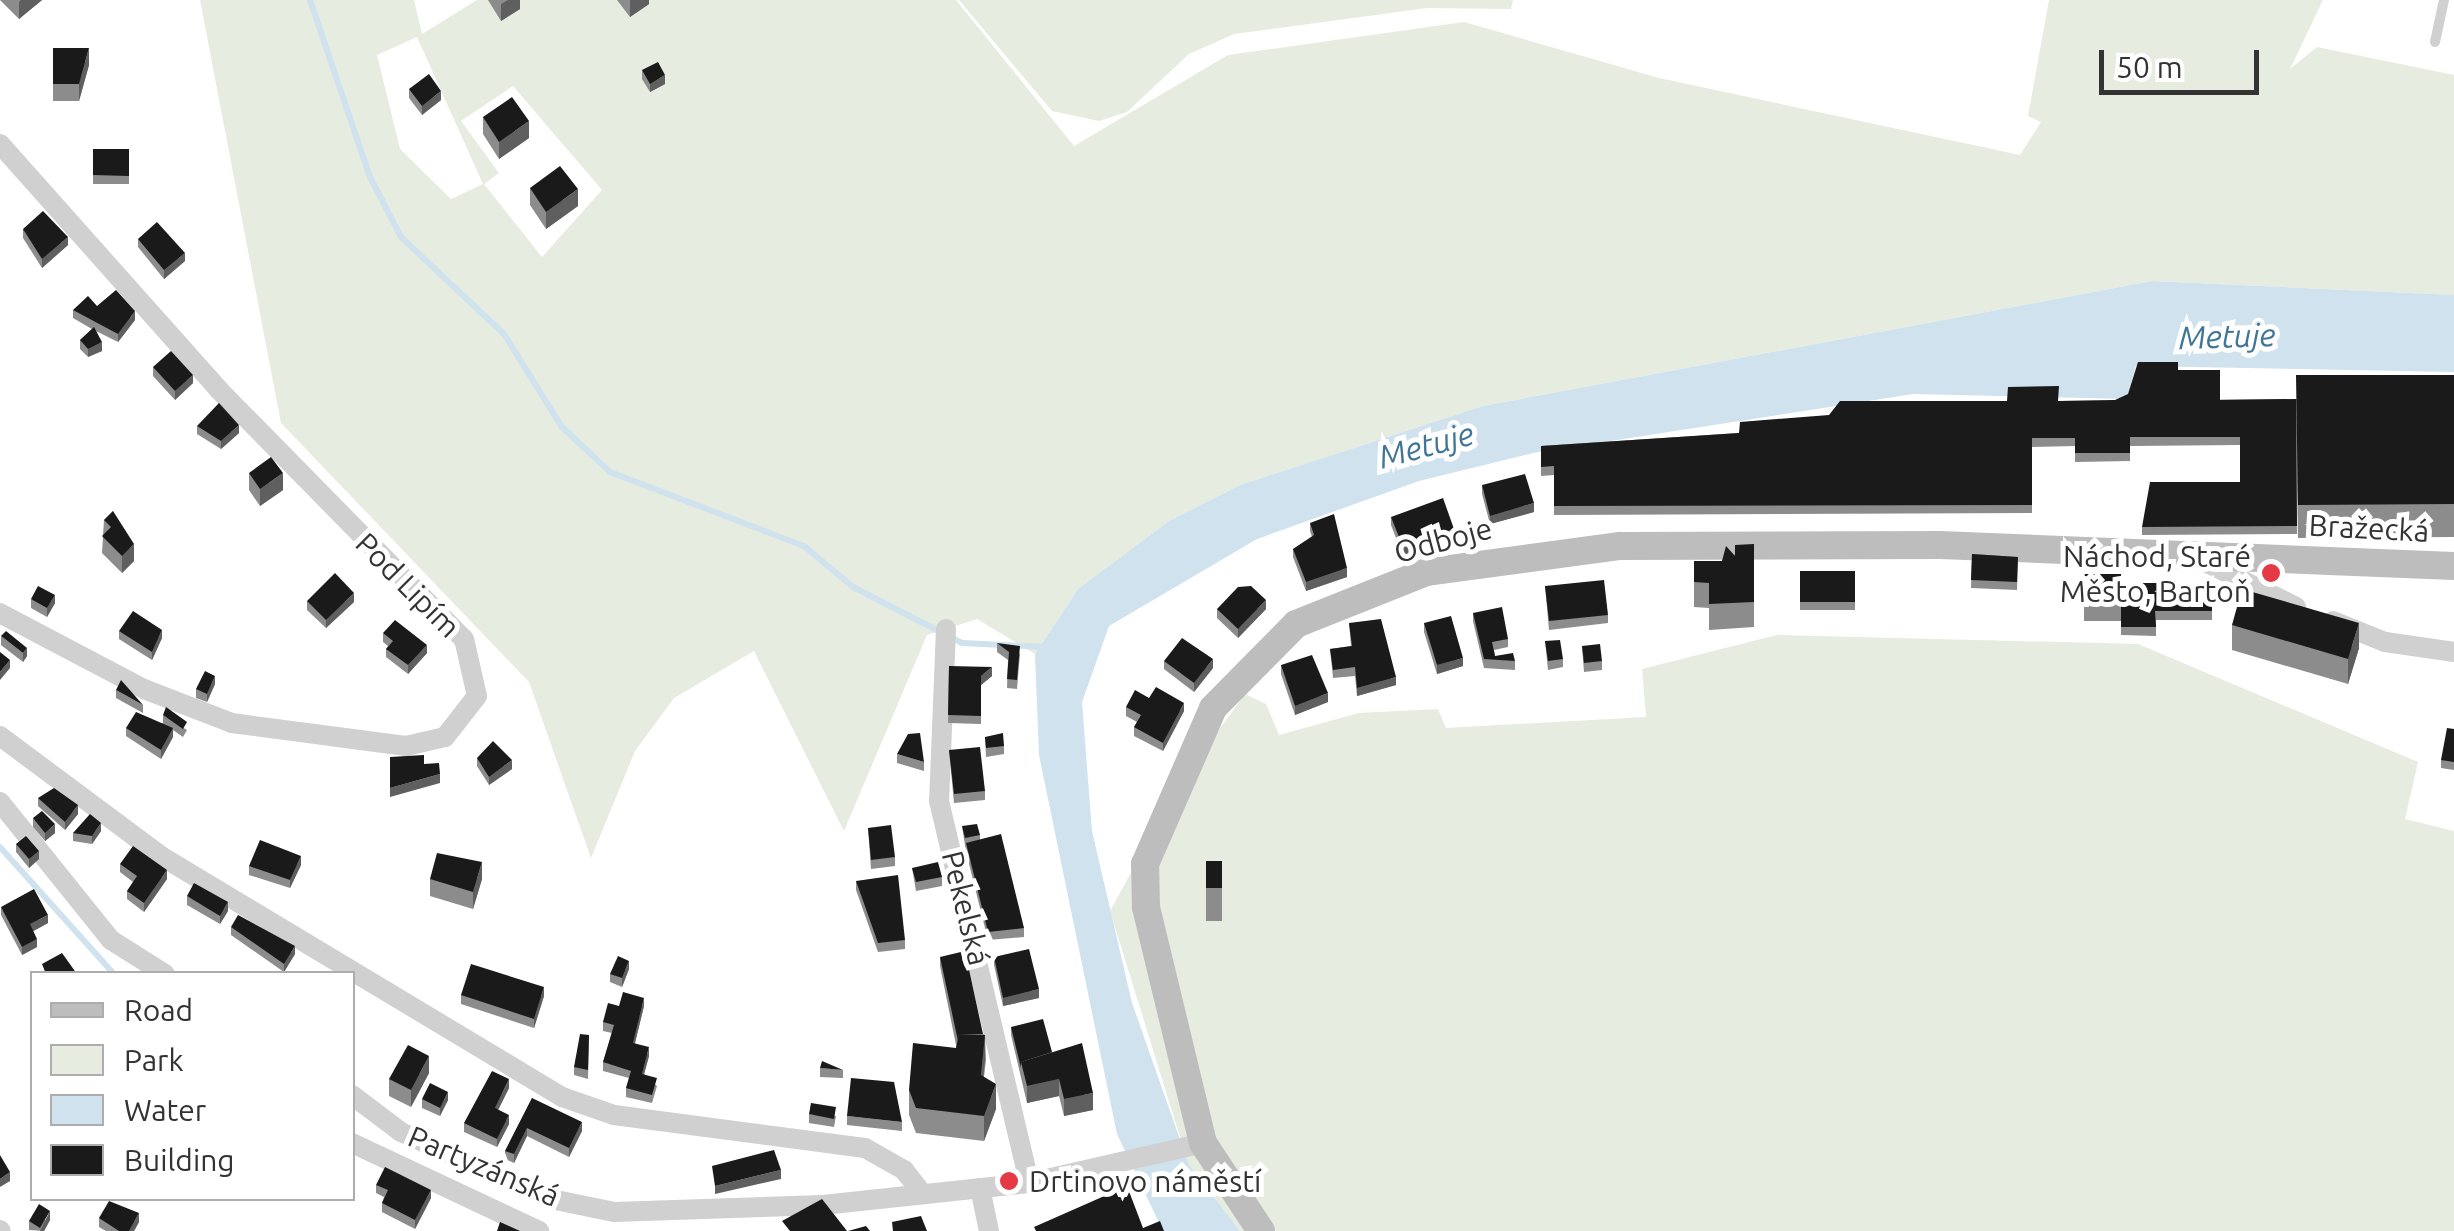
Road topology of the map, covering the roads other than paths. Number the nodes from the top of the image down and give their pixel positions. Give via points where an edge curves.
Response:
1 (2444, 0) edge
2 (2436, 42) dead end
3 (0, 144) edge
4 (2187, 552) junction
5 (2280, 555) joint
6 (2454, 566) edge
7 (0, 613) edge
8 (946, 629) dead end
9 (2454, 652) edge
10 (0, 736) edge
11 (0, 802) edge
12 (160, 971) edge
13 (352, 971) edge
14 (355, 973) edge
15 (355, 1097) edge
16 (355, 1144) edge
17 (1195, 1145) junction
18 (1029, 1183) junction
19 (980, 1188) junction
20 (921, 1192) junction
21 (823, 1205) junction
22 (539, 1231) edge
23 (790, 1231) edge
24 (989, 1231) edge
25 (1261, 1231) edge

1 - 2 lane
3 - 7 street, Pod Lipím via 219,390 464,639 477,696 444,738 406,746 232,723 144,690
4 - 5 street, Odboje
4 - 9 street via 2242,586 2386,642
4 - 17 street, Odboje via 1900,545 1523,553 1428,572 1296,624 1214,708 1145,864 1146,907
5 - 6 street, Bražecká
8 - 18 street, Pekelská via 939,802
10 - 13 street via 160,856
11 - 12 street via 111,940
14 - 20 street via 562,1097 614,1116 865,1148 904,1170
15 - 21 street, Partyzánská via 401,1132 546,1198 614,1212
16 - 22 street, Partyzánská
17 - 18 street
17 - 25 street, Odboje
18 - 19 street
19 - 20 street
19 - 24 street
20 - 21 street
21 - 23 street

